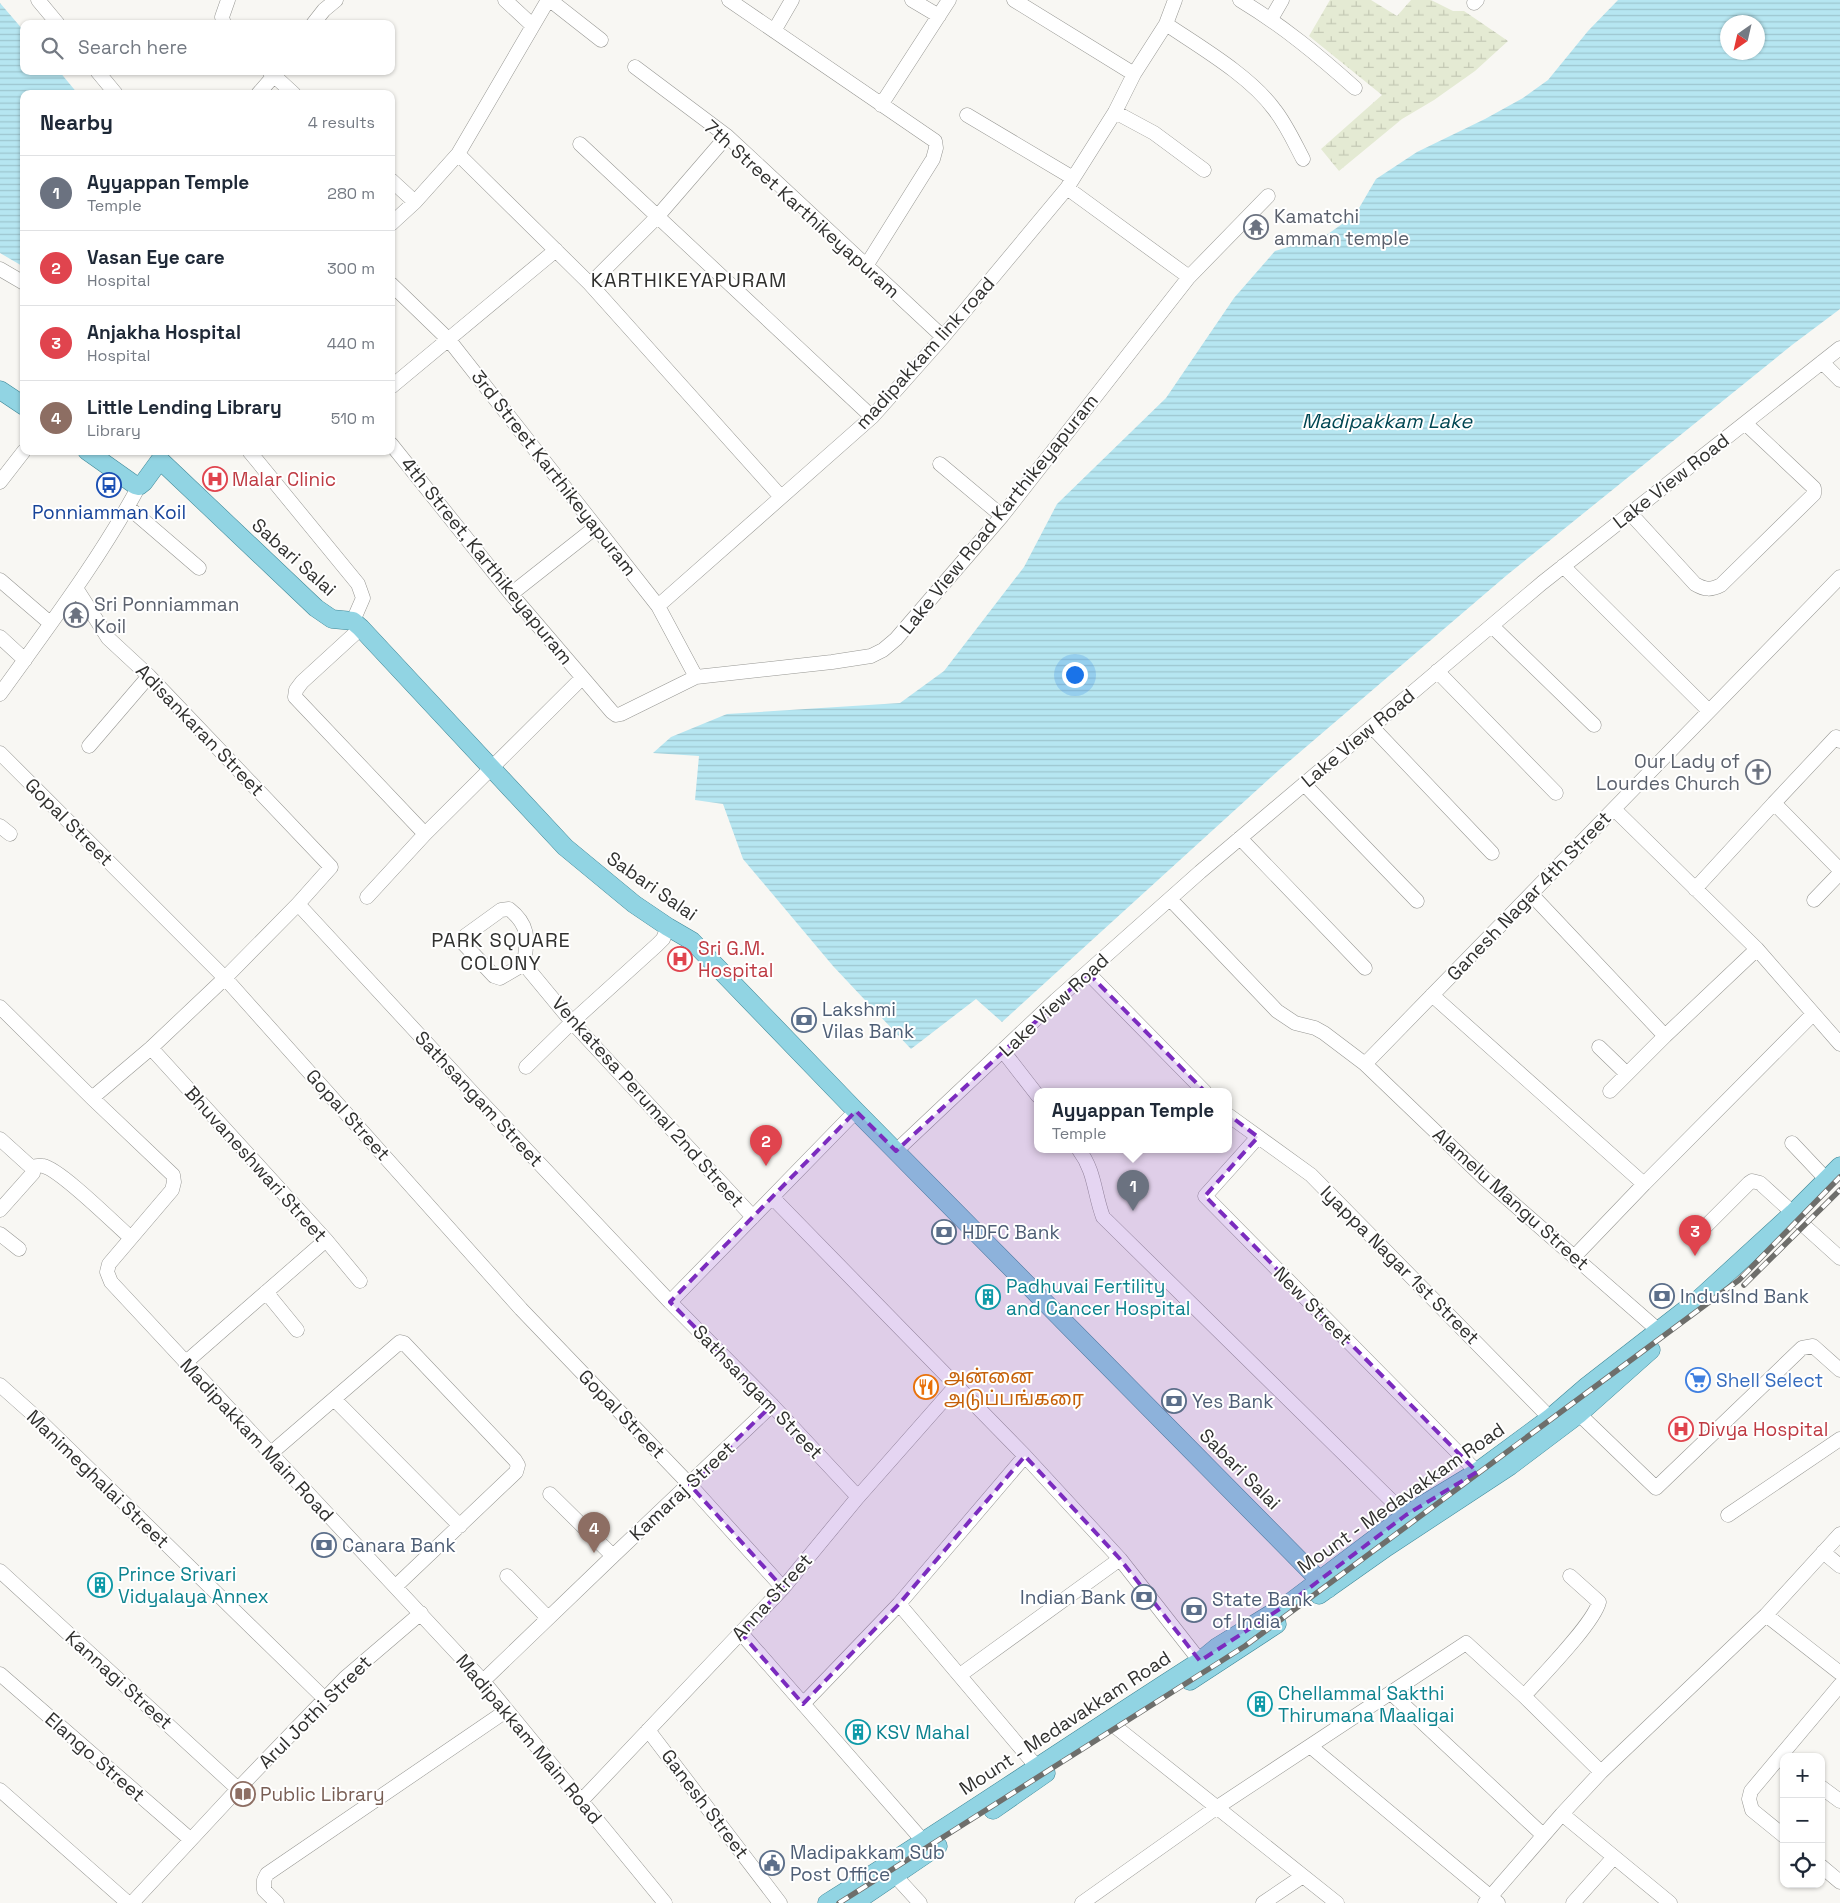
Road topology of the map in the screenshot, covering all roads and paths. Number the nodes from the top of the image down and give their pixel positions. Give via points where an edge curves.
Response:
1 (38, 0) edge
2 (228, 0) edge
3 (336, 0) edge
4 (505, 0) edge
5 (549, 0) edge
6 (729, 0) edge
7 (792, 0) edge
8 (912, 0) edge
9 (949, 0) edge
10 (1014, 0) edge
11 (1175, 0) edge
12 (1240, 0) edge
13 (1282, 0) edge
14 (938, 16) junction
15 (1271, 18) junction
16 (55, 20) edge
17 (223, 20) edge
18 (316, 20) edge
19 (1166, 24) junction
20 (532, 25) junction
21 (774, 31) junction
22 (601, 40) dead end
23 (635, 67) dead end
24 (1134, 74) junction
25 (100, 75) edge
26 (272, 75) edge
27 (276, 75) edge
28 (1355, 88) dead end
29 (113, 90) edge
30 (261, 90) edge
31 (290, 90) edge
32 (881, 105) junction
33 (1115, 112) junction
34 (967, 115) dead end
35 (727, 136) junction
36 (580, 144) dead end
37 (458, 154) junction
38 (1303, 159) dead end
39 (1204, 170) dead end
40 (1070, 183) junction
41 (395, 184) edge
42 (1268, 196) dead end
43 (415, 202) junction
44 (658, 217) junction
45 (395, 220) edge
46 (556, 250) junction
47 (866, 266) junction
48 (0, 269) edge
49 (1189, 277) junction
50 (20, 281) edge
51 (590, 284) junction
52 (395, 288) edge
53 (943, 337) junction
54 (449, 340) junction
55 (1840, 348) edge
56 (1822, 362) junction
57 (1840, 380) edge
58 (395, 384) edge
59 (0, 390) edge
60 (20, 403) edge
61 (872, 417) junction
62 (1746, 423) junction
63 (395, 449) edge
64 (21, 455) edge
65 (92, 455) edge
66 (252, 455) edge
67 (163, 456) edge
68 (940, 464) dead end
69 (0, 482) edge
70 (138, 486) junction
71 (782, 497) junction
72 (128, 507) junction
73 (1630, 513) junction
74 (1002, 516) junction
75 (596, 526) junction
76 (1563, 566) junction
77 (199, 568) dead end
78 (1840, 577) edge
79 (0, 580) edge
80 (76, 588) junction
81 (511, 594) junction
82 (658, 606) junction
83 (50, 623) junction
84 (357, 624) junction
85 (1492, 626) junction
86 (0, 636) edge
87 (25, 660) junction
88 (1437, 671) junction
89 (149, 676) junction
90 (696, 677) junction
91 (582, 678) junction
92 (0, 694) edge
93 (1709, 711) junction
94 (1594, 725) dead end
95 (1372, 727) junction
96 (1839, 737) edge
97 (90, 746) dead end
98 (0, 753) edge
99 (491, 768) junction
100 (1304, 784) junction
101 (1556, 793) dead end
102 (1774, 803) junction
103 (1614, 809) junction
104 (425, 834) junction
105 (1240, 838) junction
106 (1492, 853) dead end
107 (1840, 872) edge
108 (1695, 888) junction
109 (1531, 894) junction
110 (367, 897) dead end
111 (1171, 900) junction
112 (1814, 900) dead end
113 (1416, 901) dead end
114 (298, 904) junction
115 (668, 927) junction
116 (1757, 949) junction
117 (524, 964) junction
118 (1365, 968) dead end
119 (1088, 973) junction
120 (225, 978) junction
121 (1432, 995) junction
122 (0, 1007) edge
123 (1813, 1014) junction
124 (572, 1022) junction
125 (1665, 1036) junction
126 (1840, 1044) edge
127 (1599, 1047) dead end
128 (151, 1048) junction
129 (1003, 1051) junction
130 (1365, 1064) junction
131 (526, 1067) dead end
132 (1627, 1074) junction
133 (1201, 1088) edge
134 (1034, 1091) edge
135 (1610, 1091) dead end
136 (92, 1098) junction
137 (856, 1112) junction
138 (1232, 1118) edge
139 (1258, 1136) junction
140 (0, 1139) edge
141 (1792, 1144) dead end
142 (896, 1151) junction
143 (1081, 1153) edge
144 (1840, 1166) edge
145 (31, 1167) junction
146 (1833, 1180) edge
147 (1644, 1184) junction
148 (773, 1198) junction
149 (0, 1210) edge
150 (753, 1217) junction
151 (1796, 1217) junction
152 (1704, 1227) dead end
153 (0, 1234) edge
154 (131, 1238) junction
155 (326, 1240) junction
156 (19, 1249) dead end
157 (1574, 1257) junction
158 (1840, 1258) edge
159 (360, 1281) dead end
160 (266, 1292) junction
161 (670, 1302) junction
162 (297, 1330) dead end
163 (1659, 1331) junction
164 (185, 1363) junction
165 (1840, 1370) edge
166 (0, 1385) edge
167 (956, 1387) junction
168 (334, 1399) junction
169 (772, 1405) junction
170 (1579, 1414) junction
171 (1555, 1423) junction
172 (1840, 1439) edge
173 (270, 1454) junction
174 (1025, 1456) junction
175 (1477, 1472) junction
176 (690, 1485) junction
177 (550, 1494) dead end
178 (858, 1497) junction
179 (1728, 1515) dead end
180 (1406, 1516) junction
181 (460, 1526) junction
182 (1840, 1534) edge
183 (1823, 1552) junction
184 (612, 1556) junction
185 (1120, 1559) junction
186 (1840, 1566) edge
187 (0, 1571) edge
188 (507, 1576) dead end
189 (1570, 1576) dead end
190 (1324, 1584) junction
191 (396, 1586) junction
192 (783, 1588) junction
193 (899, 1604) junction
194 (421, 1613) junction
195 (1766, 1615) junction
196 (548, 1618) junction
197 (741, 1633) junction
198 (1200, 1661) junction
199 (1840, 1673) edge
200 (0, 1674) edge
201 (960, 1675) junction
202 (483, 1681) junction
203 (1840, 1686) edge
204 (1391, 1692) junction
205 (1524, 1696) junction
206 (324, 1699) junction
207 (803, 1704) junction
208 (506, 1711) junction
209 (1111, 1724) junction
210 (648, 1730) junction
211 (1310, 1746) junction
212 (1036, 1766) junction
213 (1601, 1772) junction
214 (238, 1789) junction
215 (0, 1790) edge
216 (1825, 1790) edge
217 (582, 1800) junction
218 (1840, 1801) edge
219 (1216, 1808) junction
220 (1562, 1814) junction
221 (1780, 1833) edge
222 (1543, 1835) junction
223 (190, 1839) junction
224 (924, 1842) junction
225 (1614, 1857) junction
226 (1825, 1869) edge
227 (890, 1871) junction
228 (1303, 1876) junction
229 (1840, 1882) edge
230 (1491, 1901) edge
231 (128, 1903) edge
232 (132, 1903) edge
233 (277, 1903) edge
234 (666, 1903) edge
235 (780, 1903) edge
236 (827, 1903) edge
237 (854, 1903) edge
238 (920, 1903) edge
239 (1082, 1903) edge
240 (1263, 1903) edge
241 (1337, 1903) edge
242 (1573, 1903) edge
243 (1670, 1903) edge

1 - 16 street
2 - 17 street
3 - 18 street
4 - 20 street
5 - 20 street
5 - 22 street
6 - 21 street
7 - 21 street
8 - 14 street
9 - 14 street
10 - 24 street
11 - 19 street
12 - 15 street
13 - 15 street
14 - 32 street
15 - 28 street
19 - 24 street
19 - 38 street via 1257,91 1274,108
20 - 37 street
21 - 32 street
23 - 35 street, 7th Street Karthikeyapuram
24 - 33 street
25 - 29 street
26 - 30 street
27 - 31 street
32 - 47 street via 935,141 936,148 933,160
33 - 39 street via 1154,133
33 - 40 street
34 - 40 street
35 - 44 street
35 - 47 street, 7th Street Karthikeyapuram
36 - 44 street
37 - 43 street
37 - 46 street
40 - 49 street
40 - 53 street, madipakkam link road
41 - 43 street
42 - 49 street, Lake View Road Karthikeyapuram
43 - 45 street
44 - 51 street
44 - 61 street
46 - 51 street
46 - 54 street
47 - 53 street, 7th Street Karthikeyapuram
48 - 50 street
49 - 74 street, Lake View Road Karthikeyapuram
51 - 71 street
52 - 54 street, 3rd Street Karthikeyapuram
53 - 61 street, madipakkam link road
54 - 58 street
54 - 75 street, 3rd Street Karthikeyapuram
55 - 56 street, Lake View Road
56 - 57 street
56 - 62 street, Lake View Road
59 - 60 main road
61 - 71 street, madipakkam link road
62 - 73 street, Lake View Road
62 - 73 street via 1815,491 1721,585 1704,589 1694,584
63 - 81 street, 4th Street, Karthikeyapuram
64 - 69 street
65 - 70 main road
66 - 84 street via 358,584 363,598
67 - 70 main road
67 - 84 main road, Sabari Salai via 316,608 332,619
68 - 74 street
70 - 72 street
71 - 82 street, madipakkam link road
72 - 77 street
72 - 80 street
73 - 76 street, Lake View Road
74 - 90 street, Lake View Road Karthikeyapuram via 883,650 871,656 832,662
75 - 81 street
75 - 82 street, 3rd Street Karthikeyapuram
76 - 85 street, Lake View Road
76 - 93 street
78 - 93 street, Ganesh Nagar 4th Street
79 - 83 street
80 - 83 street
80 - 89 street, Adisankaran Street via 108,638
81 - 91 street, 4th Street, Karthikeyapuram
82 - 90 street, 3rd Street Karthikeyapuram
83 - 87 street
84 - 99 main road, Sabari Salai
84 - 104 street via 302,682 295,697
85 - 88 street, Lake View Road
85 - 94 street
86 - 87 street
87 - 92 street
88 - 95 street, Lake View Road
88 - 101 street
89 - 97 street
89 - 114 street, Adisankaran Street via 331,867
90 - 91 street, Lake View Road Karthikeyapuram via 618,715
91 - 99 street
93 - 103 street, Ganesh Nagar 4th Street
95 - 100 street, Lake View Road
95 - 106 street
96 - 102 street
98 - 120 street, Gopal Street
99 - 104 street
99 - 115 main road, Sabari Salai via 565,847 634,904
100 - 105 street, Lake View Road
100 - 113 street
102 - 107 street
102 - 108 street
103 - 108 street
103 - 109 street, Ganesh Nagar 4th Street
104 - 110 street
105 - 111 street, Lake View Road
105 - 118 street
107 - 112 street
108 - 116 street
109 - 121 street, Ganesh Nagar 4th Street
109 - 125 street
111 - 119 street, Lake View Road
111 - 130 street, Alamelu Mangu Street via 1277,1011 1295,1023 1316,1028
114 - 120 street
114 - 161 street, Sathsangam Street
115 - 124 street via 658,945
115 - 137 main road, Sabari Salai via 692,941
116 - 123 street
116 - 125 street
117 - 117 street via 500,978 494,976 464,944 465,936 501,910 509,910 516,915 528,938
117 - 124 street, Venkatesa Perumal 2nd Street
119 - 129 street, Lake View Road
119 - 133 street
120 - 128 street
120 - 176 street, Gopal Street via 521,1309
121 - 130 street, Ganesh Nagar 4th Street
121 - 147 street
122 - 136 street, Madipakkam Main Road
123 - 126 street
123 - 147 street
124 - 131 street
124 - 150 street, Venkatesa Perumal 2nd Street
125 - 132 street
127 - 132 street
128 - 136 street
128 - 155 street, Bhuvaneshwari Street
129 - 134 street
129 - 142 street, Lake View Road
130 - 157 street, Alamelu Mangu Street via 1484,1178
132 - 135 street
136 - 154 street, Madipakkam Main Road via 173,1175 172,1190
137 - 142 main road, Sabari Salai
137 - 148 street
138 - 139 street, Iyappa Nagar 1st Street
139 - 171 street, Iyappa Nagar 1st Street via 1311,1175
139 - 175 street, New Street via 1205,1196
140 - 145 street
141 - 146 street
142 - 190 main road, Sabari Salai
143 - 180 street via 1091,1168 1103,1217
144 - 146 main road, Mount - Medavakkam Road
145 - 149 street via 29,1178
145 - 154 street via 43,1166 53,1170
146 - 151 main road, Mount - Medavakkam Road
147 - 157 street
148 - 150 street
148 - 167 street
150 - 161 street
151 - 152 street via 1760,1183 1752,1181
151 - 158 street
151 - 163 main road, Mount - Medavakkam Road
151 - 170 main road, Mount - Medavakkam Road
153 - 156 street
154 - 164 street, Madipakkam Main Road via 109,1264 108,1276
155 - 159 street, Bhuvaneshwari Street
155 - 160 street
157 - 163 street, Alamelu Mangu Street
160 - 162 street
160 - 164 street
161 - 169 street, Sathsangam Street
163 - 171 main road, Mount - Medavakkam Road via 1587,1386
164 - 173 street, Madipakkam Main Road
165 - 170 street via 1813,1346 1802,1348 1656,1488
166 - 206 street, Manimeghalai Street
167 - 174 street
167 - 178 street, Anna Street
168 - 173 street
168 - 181 street
168 - 181 street via 398,1344 404,1344 518,1465 516,1472
169 - 176 street, Kamaraj Street
169 - 178 street, Sathsangam Street
170 - 171 main road, Mount - Medavakkam Road
171 - 175 main road, Mount - Medavakkam Road
171 - 190 main road, Mount - Medavakkam Road via 1510,1466 1387,1547
172 - 179 street
173 - 191 street, Madipakkam Main Road
174 - 185 street
174 - 193 street
175 - 180 main road, Mount - Medavakkam Road
176 - 184 street, Kamaraj Street
176 - 192 street, Gopal Street
177 - 184 street
178 - 192 street, Anna Street
180 - 190 main road, Mount - Medavakkam Road
181 - 191 street
182 - 183 street
183 - 186 street
183 - 195 street
184 - 196 street, Kamaraj Street
185 - 198 street
185 - 201 street
187 - 214 street, Kannagi Street
188 - 196 street
189 - 205 street via 1599,1602 1598,1607
190 - 198 main road, Mount - Medavakkam Road via 1217,1647
190 - 209 main road, Mount - Medavakkam Road
191 - 194 street, Madipakkam Main Road
192 - 197 street, Anna Street
193 - 201 street
193 - 207 street
194 - 202 street, Madipakkam Main Road
194 - 206 street, Arul Jothi Street
195 - 199 street
195 - 213 street
196 - 202 street, Kamaraj Street
197 - 207 street
197 - 210 street, Anna Street
198 - 209 main road, Mount - Medavakkam Road
200 - 223 street, Elango Street
201 - 212 street
202 - 208 street, Madipakkam Main Road
203 - 221 street via 1751,1791 1752,1810
204 - 205 street via 1466,1643
204 - 211 street
204 - 222 street
205 - 213 street
206 - 214 street, Arul Jothi Street
207 - 224 street
208 - 217 street, Madipakkam Main Road
208 - 233 street via 267,1874 264,1890
209 - 212 main road, Mount - Medavakkam Road
209 - 219 street
209 - 227 main road, Mount - Medavakkam Road via 1044,1775
210 - 217 street, Anna Street
210 - 235 street, Ganesh Street
211 - 219 street
211 - 230 street
212 - 224 main road, Mount - Medavakkam Road
213 - 220 street
214 - 223 street, Arul Jothi Street
215 - 231 street
216 - 218 street
217 - 234 street, Madipakkam Main Road
219 - 228 street
219 - 239 street
220 - 222 street
220 - 225 street
222 - 230 street
223 - 232 street, Arul Jothi Street
224 - 227 main road, Mount - Medavakkam Road
225 - 242 street
225 - 243 street
226 - 229 street
227 - 236 main road, Mount - Medavakkam Road
227 - 237 main road, Mount - Medavakkam Road
227 - 238 street
228 - 240 street
228 - 241 street

